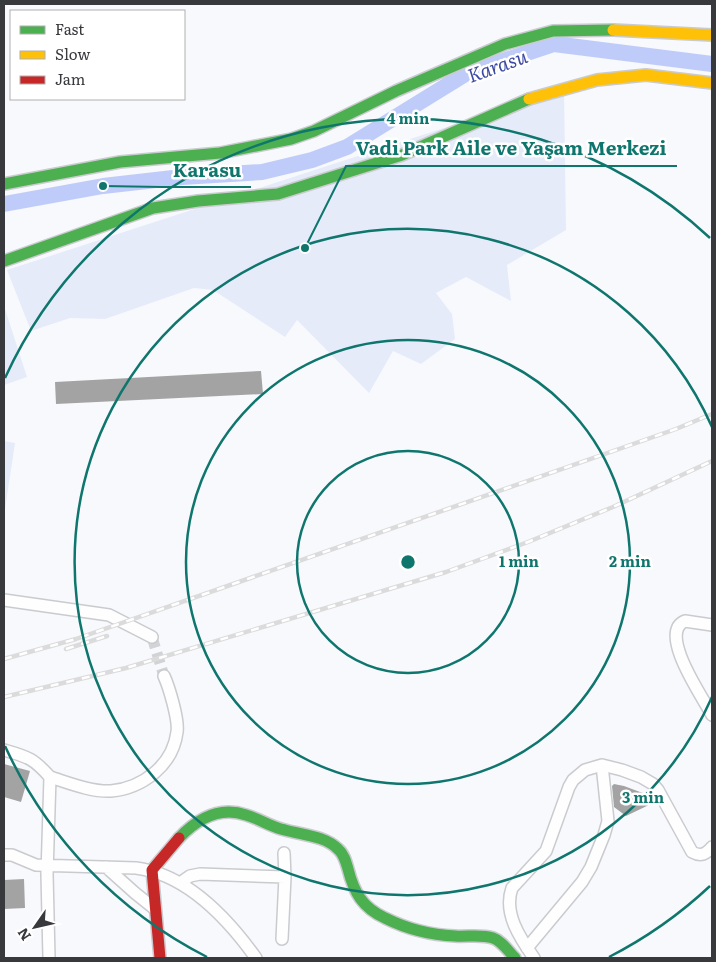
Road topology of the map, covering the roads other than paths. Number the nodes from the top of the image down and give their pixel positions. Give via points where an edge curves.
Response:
1 (712, 35) edge
2 (712, 83) edge
3 (4, 184) edge
4 (4, 261) edge
5 (4, 600) edge
6 (712, 625) edge
7 (152, 636) dead end
8 (164, 676) tunnel mouth
9 (712, 715) edge
10 (4, 750) edge
11 (602, 765) junction
12 (50, 777) junction
13 (712, 847) edge
14 (284, 853) dead end
15 (4, 855) edge
16 (48, 866) junction
17 (106, 867) junction
18 (152, 870) junction
19 (285, 877) junction
20 (180, 883) junction
21 (155, 909) junction
22 (282, 939) dead end
23 (527, 948) junction
24 (49, 958) edge
25 (160, 958) edge
26 (256, 958) edge
27 (515, 958) edge
28 (534, 958) edge

1 - 3 street via 604,29 553,31 505,44 291,139 220,153 120,162
2 - 4 street via 646,75 597,80 528,99 402,155 278,194 191,201 153,208
5 - 7 street via 109,615
6 - 9 street via 685,621 677,630 682,660
8 - 12 street via 178,730 171,755 159,770 136,785 110,791
10 - 12 street via 28,757
11 - 13 street via 642,777 653,784 692,852 706,854
11 - 23 street via 608,821 604,836 582,882
11 - 23 street via 585,770 573,780 546,851 512,888 509,910
12 - 16 street
14 - 19 street
15 - 16 street
16 - 17 street
16 - 24 street
17 - 18 street
17 - 21 street
18 - 20 street
18 - 21 street
18 - 27 street via 197,821 216,813 246,814 282,830 335,846 346,860 358,898 380,916 424,932 494,938
19 - 20 street via 200,874
19 - 22 street
20 - 26 street via 216,913
21 - 25 street
23 - 28 street

